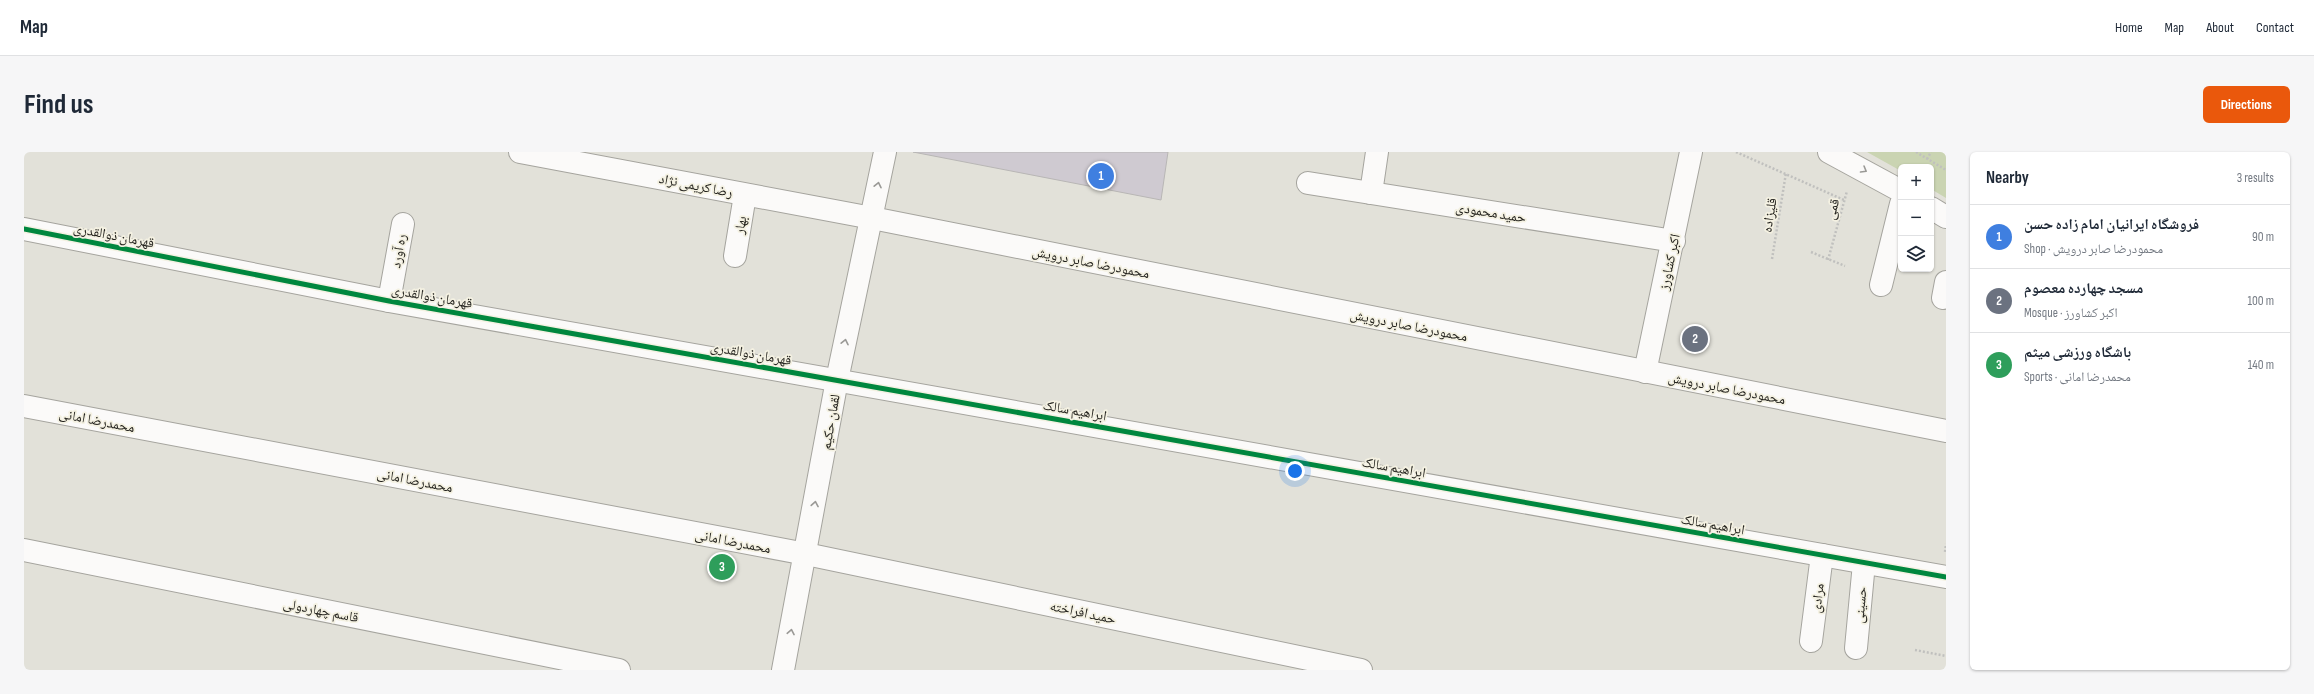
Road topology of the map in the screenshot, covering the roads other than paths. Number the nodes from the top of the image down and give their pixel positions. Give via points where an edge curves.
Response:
1 (520, 152) edge
2 (885, 152) edge
3 (1377, 152) edge
4 (1691, 152) edge
5 (1829, 152) edge
6 (1308, 183) dead end
7 (1898, 189) edge
8 (1372, 193) junction
9 (746, 195) junction
10 (1934, 210) edge
11 (1898, 216) edge
12 (1946, 217) edge
13 (872, 218) junction
14 (403, 224) dead end
15 (24, 229) edge
16 (1674, 241) junction
17 (735, 256) dead end
18 (1881, 285) dead end
19 (389, 301) junction
20 (1646, 372) junction
21 (837, 380) junction
22 (24, 406) edge
23 (1946, 431) edge
24 (24, 550) edge
25 (806, 554) junction
26 (1822, 555) junction
27 (1864, 563) junction
28 (1946, 577) edge
29 (1811, 641) dead end
30 (1856, 648) dead end
31 (619, 670) edge
32 (783, 670) edge
33 (1361, 670) edge

1 - 9 street, رضا کریمی نژاد
13 -> 2 street, لقمان حکیم
3 - 8 street
4 - 16 street, اکبر کشاورز
5 -> 7 street
6 - 8 street, حمید محمودی
8 - 16 street, حمید محمودی
9 - 13 street, رضا کریمی نژاد
9 - 17 street, بهار
10 - 12 street
11 - 18 street
13 - 20 street, محمودرضا صابر درویش
21 -> 13 street, لقمان حکیم
14 - 19 street, ره آورد
15 - 19 street, قهرمان ذوالقدری
16 - 20 street, اکبر کشاورز
19 - 21 street, قهرمان ذوالقدری
20 - 23 street, محمودرضا صابر درویش
25 -> 21 street, لقمان حکیم
21 - 26 street, ابراهیم سالک
22 - 25 street, محمدرضا امانی
24 - 31 street, قاسم چهاردولی
32 -> 25 street, لقمان حکیم
25 - 33 street, حمید افراخته
26 - 27 street, ابراهیم سالک
26 - 29 street, مرادی
27 - 28 street, ابراهیم سالک
27 - 30 street, حسینی

